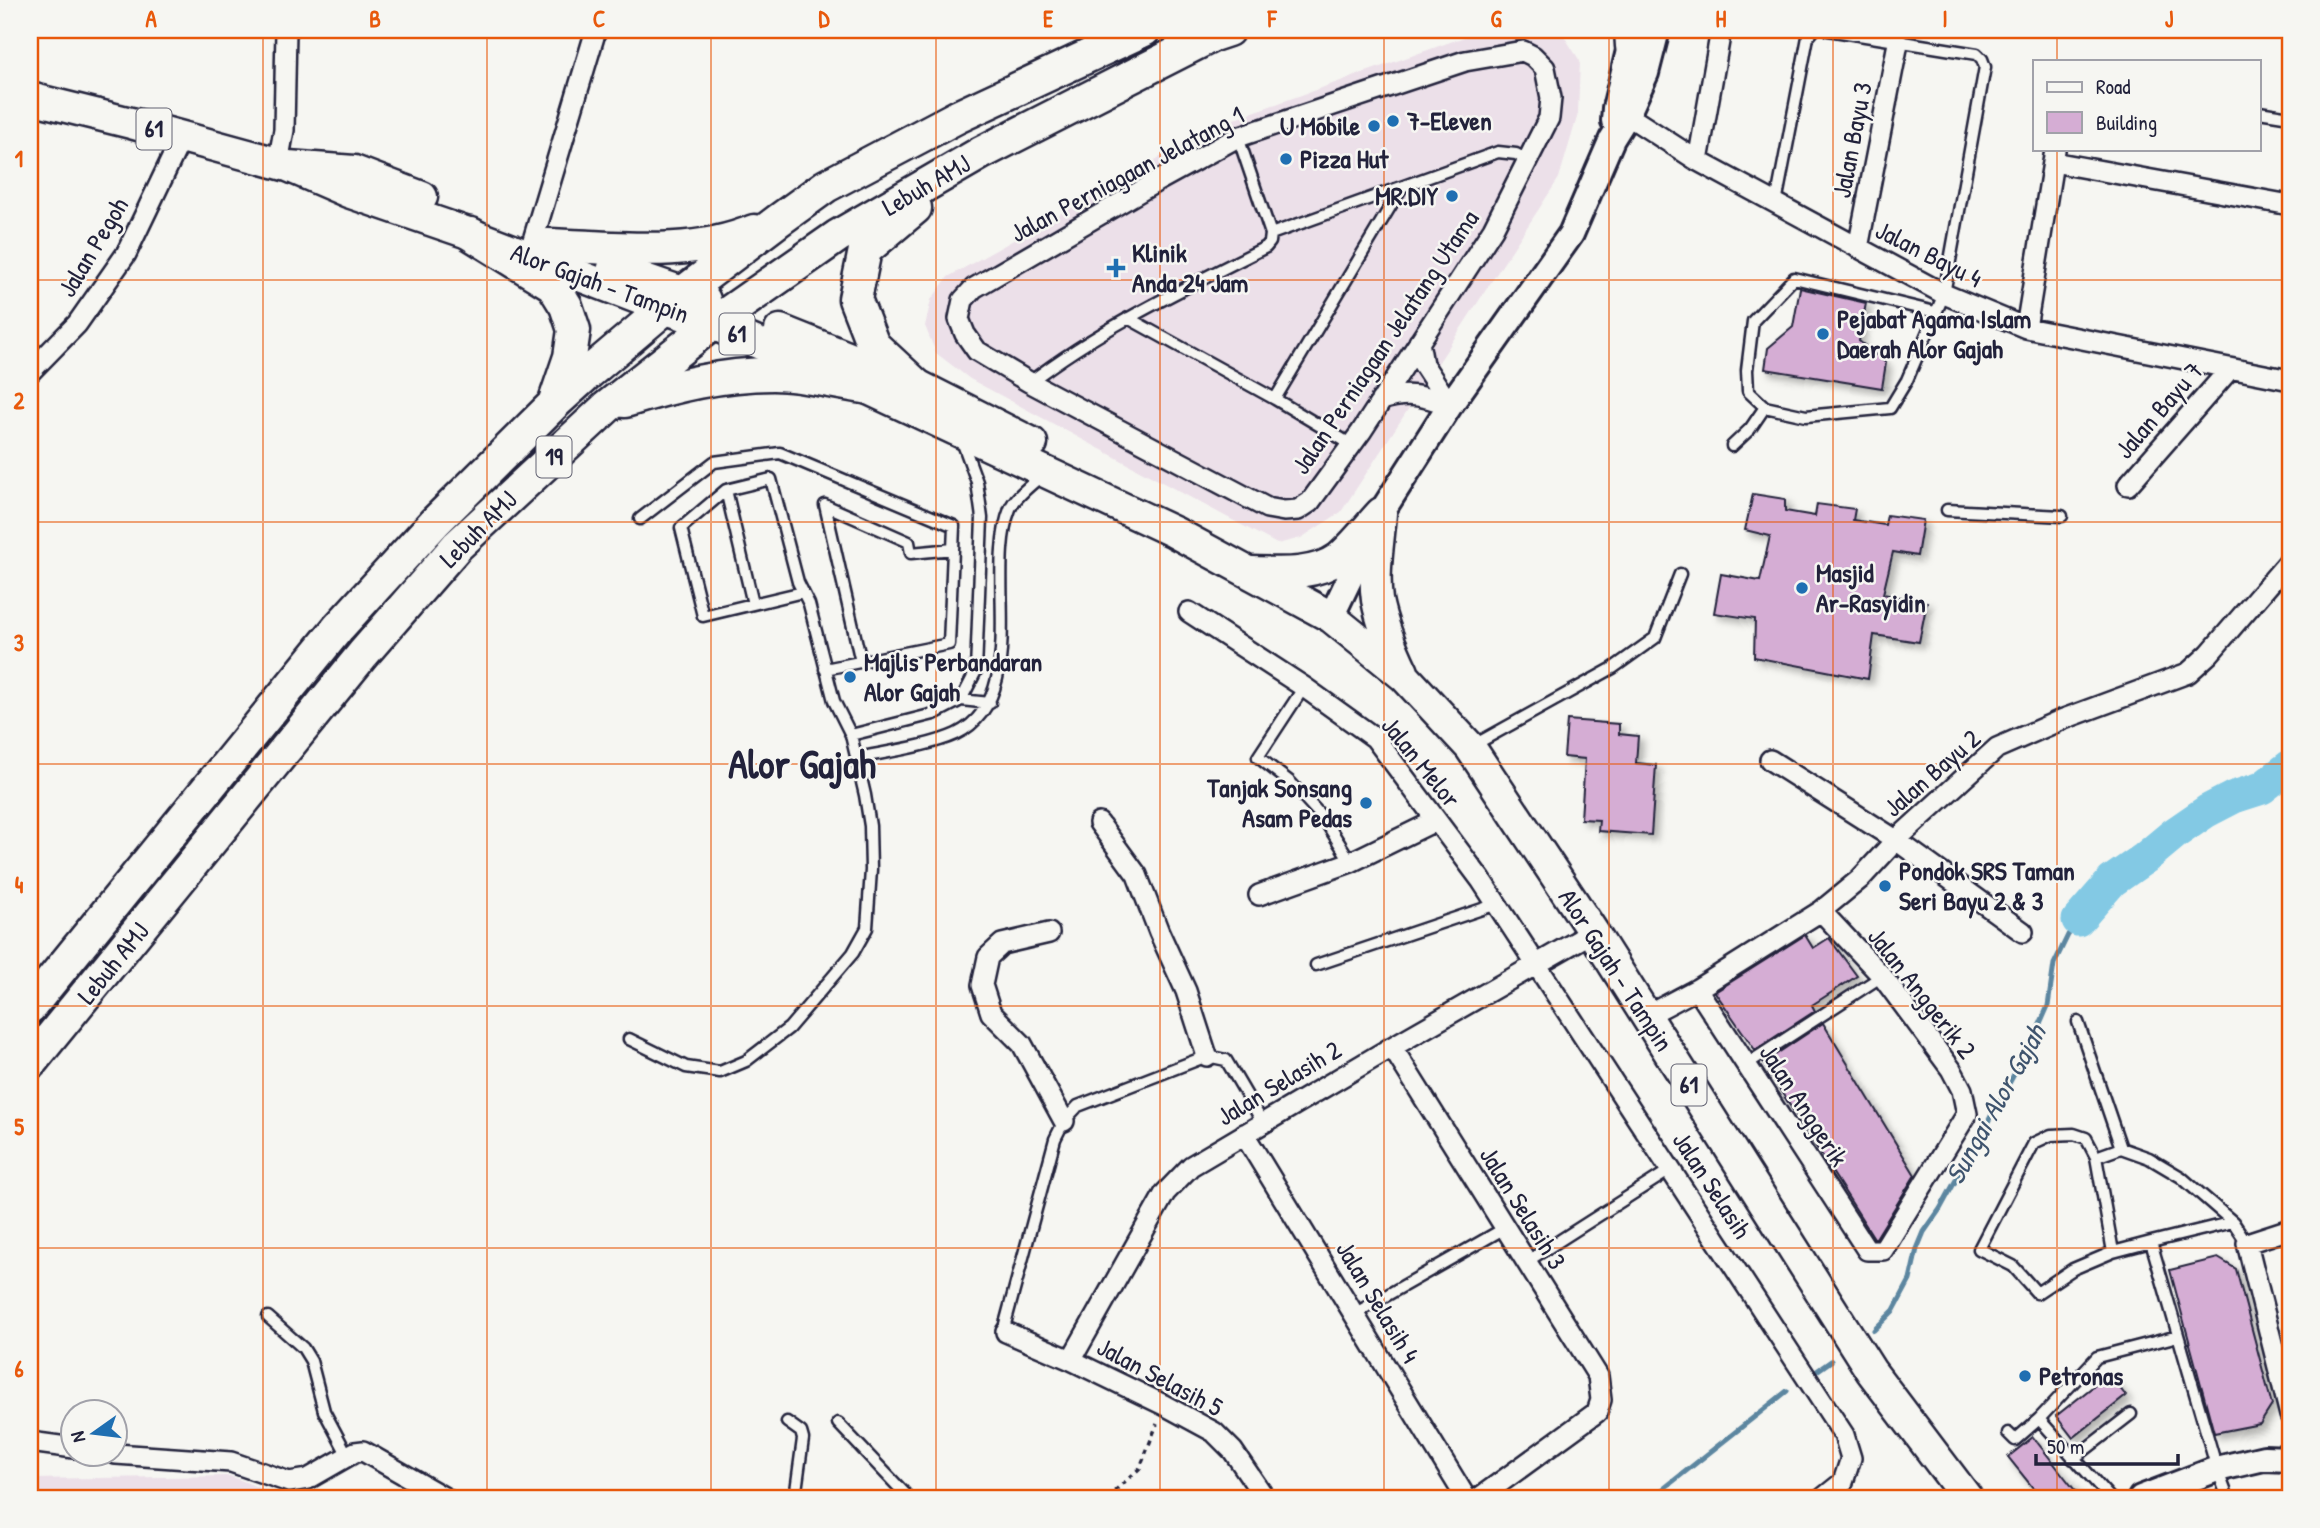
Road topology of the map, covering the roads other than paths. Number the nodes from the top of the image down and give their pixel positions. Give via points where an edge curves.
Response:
1 (286, 30) edge
2 (596, 30) edge
3 (1144, 30) edge
4 (1228, 30) edge
5 (1721, 30) edge
6 (1814, 30) edge
7 (1828, 30) edge
8 (1639, 34) edge
9 (1898, 43) junction
10 (1541, 64) joint
11 (30, 98) edge
12 (1621, 111) junction
13 (2260, 112) edge
14 (2290, 117) edge
15 (181, 136) junction
16 (1238, 137) junction
17 (981, 153) junction
18 (2054, 155) edge
19 (1528, 161) junction
20 (1698, 161) junction
21 (283, 164) junction
22 (1402, 187) junction
23 (1776, 203) junction
24 (2290, 205) edge
25 (779, 220) junction
26 (471, 234) junction
27 (1271, 234) junction
28 (540, 243) junction
29 (1858, 248) junction
30 (1944, 294) junction
31 (675, 301) junction
32 (1935, 313) junction
33 (721, 317) junction
34 (1128, 318) junction
35 (959, 319) joint
36 (2026, 328) junction
37 (1419, 342) junction
38 (2229, 370) junction
39 (30, 372) edge
40 (2290, 380) edge
41 (1029, 382) junction
42 (915, 384) junction
43 (864, 387) junction
44 (1275, 399) junction
45 (1381, 400) junction
46 (555, 403) junction
47 (1450, 405) junction
48 (607, 407) junction
49 (1766, 407) junction
50 (957, 430) junction
51 (1352, 445) junction
52 (1731, 446) dead end
53 (1045, 471) junction
54 (2129, 485) dead end
55 (726, 490) junction
56 (1947, 510) dead end
57 (1381, 513) junction
58 (2062, 516) dead end
59 (639, 519) dead end
60 (1174, 532) junction
61 (953, 549) junction
62 (2290, 560) edge
63 (1248, 572) junction
64 (1680, 574) dead end
65 (803, 592) junction
66 (753, 604) junction
67 (1189, 612) dead end
68 (1331, 617) junction
69 (861, 662) junction
70 (825, 669) junction
71 (1405, 677) junction
72 (1304, 687) junction
73 (961, 700) junction
74 (990, 703) junction
75 (851, 735) junction
76 (1470, 747) junction
77 (857, 758) junction
78 (1770, 760) dead end
79 (1435, 821) junction
80 (1099, 823) dead end
81 (1896, 840) junction
82 (1351, 862) junction
83 (1259, 895) dead end
84 (1497, 904) junction
85 (1821, 911) junction
86 (1593, 932) junction
87 (2023, 932) dead end
88 (1049, 933) dead end
89 (1535, 964) junction
90 (1316, 965) dead end
91 (1882, 976) junction
92 (1697, 989) junction
93 (30, 1007) edge
94 (1646, 1016) junction
95 (2078, 1022) dead end
96 (629, 1039) dead end
97 (1392, 1046) junction
98 (1207, 1056) junction
99 (30, 1063) edge
100 (1747, 1064) junction
101 (1064, 1121) junction
102 (1263, 1123) junction
103 (1244, 1134) junction
104 (2121, 1148) junction
105 (2096, 1157) junction
106 (1670, 1170) junction
107 (2233, 1222) junction
108 (1505, 1228) junction
109 (2290, 1229) edge
110 (2151, 1242) junction
111 (2247, 1242) junction
112 (1867, 1250) joint
113 (2113, 1252) junction
114 (1526, 1262) junction
115 (1354, 1314) junction
116 (268, 1317) dead end
117 (1006, 1332) joint
118 (2178, 1336) junction
119 (1071, 1360) junction
120 (2131, 1414) dead end
121 (2290, 1415) edge
122 (2039, 1419) junction
123 (787, 1422) dead end
124 (838, 1423) dead end
125 (2008, 1433) dead end
126 (30, 1443) edge
127 (60, 1446) edge
128 (130, 1456) edge
129 (348, 1456) junction
130 (2073, 1459) junction
131 (2290, 1459) edge
132 (2217, 1469) junction
133 (2155, 1495) edge
134 (445, 1498) edge
135 (795, 1498) edge
136 (909, 1498) edge
137 (1265, 1498) edge
138 (1466, 1498) edge
139 (1479, 1498) edge
140 (1822, 1498) edge
141 (1968, 1498) edge
142 (2110, 1498) edge
143 (2228, 1498) edge

1 - 21 street
2 - 28 street
3 - 25 highway, Lebuh AMJ / 19 via 957,117 826,187
4 - 17 highway, Lebuh AMJ / 19
5 - 20 street
6 - 23 lane via 1808,37
7 - 9 lane
8 - 12 street
9 - 29 street, Jalan Bayu 3
9 - 30 lane via 1976,54 1985,67
10 - 16 street, Jalan Perniagaan Jelatang 1 via 1524,51 1465,61
10 - 19 street, Jalan Perniagaan Jelatang Utama via 1549,83 1549,118
11 - 15 main road, 61
12 - 20 street, Jalan Bayu 4
12 - 47 street via 1571,234
13 - 14 lane
15 - 21 main road, 61
15 - 39 street, Jalan Pegoh via 126,254 77,324
16 - 27 lane
16 - 35 street, Jalan Perniagaan Jelatang 1 via 974,288 963,300
17 - 33 highway, Lebuh AMJ / 19 via 838,236
17 - 42 highway via 865,250 855,299 873,345
18 - 24 street
18 - 36 street
19 - 22 lane via 1498,152
19 - 37 street, Jalan Perniagaan Jelatang Utama via 1493,229
20 - 23 street, Jalan Bayu 4
21 - 26 main road, Alor Gajah - Tampin / 61 via 348,192
21 - 28 main road, 61 via 354,171
22 - 27 lane
22 - 44 lane
23 - 29 street, Jalan Bayu 4
25 - 28 highway via 730,241 666,249
25 - 31 highway, Lebuh AMJ / 19
26 - 31 main road, Alor Gajah - Tampin / 61
26 - 46 highway via 553,285 566,306 574,330
27 - 34 lane via 1266,247
28 - 31 main road, Alor Gajah - Tampin / 61
29 - 30 street, Jalan Bayu 4
30 - 32 lane
30 - 36 street, Jalan Bayu 4
31 - 33 main road, Alor Gajah - Tampin / 61
31 - 46 highway, Lebuh AMJ / 19
32 - 49 lane via 1908,380 1890,408 1806,416
32 - 49 lane via 1794,278 1753,321 1748,391
33 - 42 main road, Alor Gajah - Tampin / 61
33 - 43 main road, Alor Gajah - Tampin / 61
33 - 48 highway, Lebuh AMJ / 19
34 - 41 lane
34 - 44 lane
35 - 41 street, Jalan Perniagaan Jelatang Utama via 977,351
36 - 38 street, Jalan Bayu 4
37 - 45 street, Jalan Perniagaan Jelatang Utama
37 - 47 street via 1423,365
38 - 40 street, Jalan Bayu 4
38 - 54 street, Jalan Bayu 7
41 - 51 street, Jalan Perniagaan Jelatang Utama via 1267,508 1298,510 1310,502
42 - 60 main road, Alor Gajah - Tampin / 61 via 1076,466
43 - 48 highway via 775,374 710,378
43 - 50 main road, Alor Gajah - Tampin / 61
44 - 51 lane
45 - 47 street via 1420,395
45 - 51 street, Jalan Perniagaan Jelatang Utama
46 - 93 highway, Lebuh AMJ / 19 via 434,523 338,628
47 - 57 street
48 - 99 highway, Lebuh AMJ / 19 via 457,546 363,654
49 - 52 lane
50 - 53 main road, Alor Gajah - Tampin / 61
50 - 73 lane via 977,482 982,518 976,671
53 - 60 main road, Alor Gajah - Tampin / 61
53 - 74 lane via 1010,506 1002,538 1000,672
55 - 65 lane via 771,479
55 - 66 lane
55 - 66 lane via 681,528 703,616
56 - 58 lane
57 - 63 main road via 1338,558 1316,569
57 - 68 street
57 - 71 main road via 1377,598 1384,630
59 - 61 lane via 714,461 780,453 954,526
60 - 63 main road, Alor Gajah - Tampin / 61
61 - 69 lane via 949,644
61 - 69 lane via 911,553 909,542 825,505
62 - 81 street, Jalan Bayu 2 via 2188,673 1997,748
63 - 68 main road, Alor Gajah - Tampin / 61
64 - 76 lane via 1655,638 1613,668
65 - 66 lane
65 - 70 lane
67 - 72 street, Jalan Melor
68 - 71 main road, Alor Gajah - Tampin / 61
69 - 70 lane
70 - 75 lane
71 - 76 main road, Alor Gajah - Tampin / 61
72 - 79 street, Jalan Melor via 1375,738
72 - 82 lane via 1258,757 1290,782 1324,819
73 - 74 lane
73 - 75 lane via 933,714
74 - 77 lane via 957,733
75 - 77 lane
76 - 86 main road, Alor Gajah - Tampin / 61
77 - 96 lane via 870,826 871,870 867,928 853,953 789,1028 746,1061 720,1072 686,1067
78 - 81 street
79 - 82 street
79 - 84 street, Jalan Melor
80 - 98 street via 1137,875 1186,991
81 - 85 street, Jalan Bayu 2 via 1860,879
81 - 87 street
82 - 83 street
84 - 89 street, Jalan Melor
84 - 90 lane
85 - 91 street, Jalan Anggerik 2
85 - 92 street, Jalan Bayu 2
86 - 89 street, Jalan Selasih 2
86 - 94 main road, Alor Gajah - Tampin / 61
88 - 101 street via 1002,944 988,957 982,985 991,1013 1021,1044
89 - 97 street, Jalan Selasih 2
89 - 106 street, Jalan Selasih
91 - 100 lane
91 - 112 street, Jalan Anggerik 2 via 1951,1069 1967,1114 1883,1251
92 - 94 street, Jalan Bayu 2
92 - 100 street, Jalan Anggerik
94 - 141 main road, Alor Gajah - Tampin / 61 via 1871,1371
95 - 104 lane
97 - 102 street, Jalan Selasih 2
97 - 108 street, Jalan Selasih 3
98 - 101 lane via 1078,1106
98 - 102 lane via 1226,1060
100 - 112 street, Jalan Anggerik
101 - 117 lane via 1051,1152
102 - 103 street, Jalan Selasih 2
103 - 115 street, Jalan Selasih 4
103 - 119 street, Jalan Selasih 2 via 1191,1166 1165,1193
104 - 105 lane
104 - 107 lane via 2181,1177
105 - 113 lane
105 - 113 lane via 2086,1138 2074,1134 2034,1143 1979,1249 2013,1266 2037,1293 2073,1269
106 - 114 lane
106 - 140 street, Jalan Selasih via 1844,1435 1851,1458 1843,1482
107 - 110 lane
107 - 111 lane
108 - 114 street, Jalan Selasih 3
108 - 115 lane
109 - 111 street
110 - 113 lane
110 - 118 lane
111 - 121 street
114 - 139 street, Jalan Selasih 3 via 1598,1376 1601,1400 1597,1412
115 - 138 street, Jalan Selasih 4
116 - 129 lane via 311,1361 324,1411
117 - 119 street, Jalan Selasih 5
118 - 122 lane via 2097,1357
118 - 132 lane
119 - 137 street, Jalan Selasih 5 via 1214,1432
120 - 130 lane
122 - 125 lane via 2015,1440
122 - 130 lane
123 - 135 lane via 803,1438
124 - 136 lane
126 - 127 street
128 - 129 street via 231,1462 289,1482 308,1479
129 - 134 street via 363,1451
130 - 142 lane
131 - 132 street via 2263,1458
132 - 133 street
132 - 143 lane

